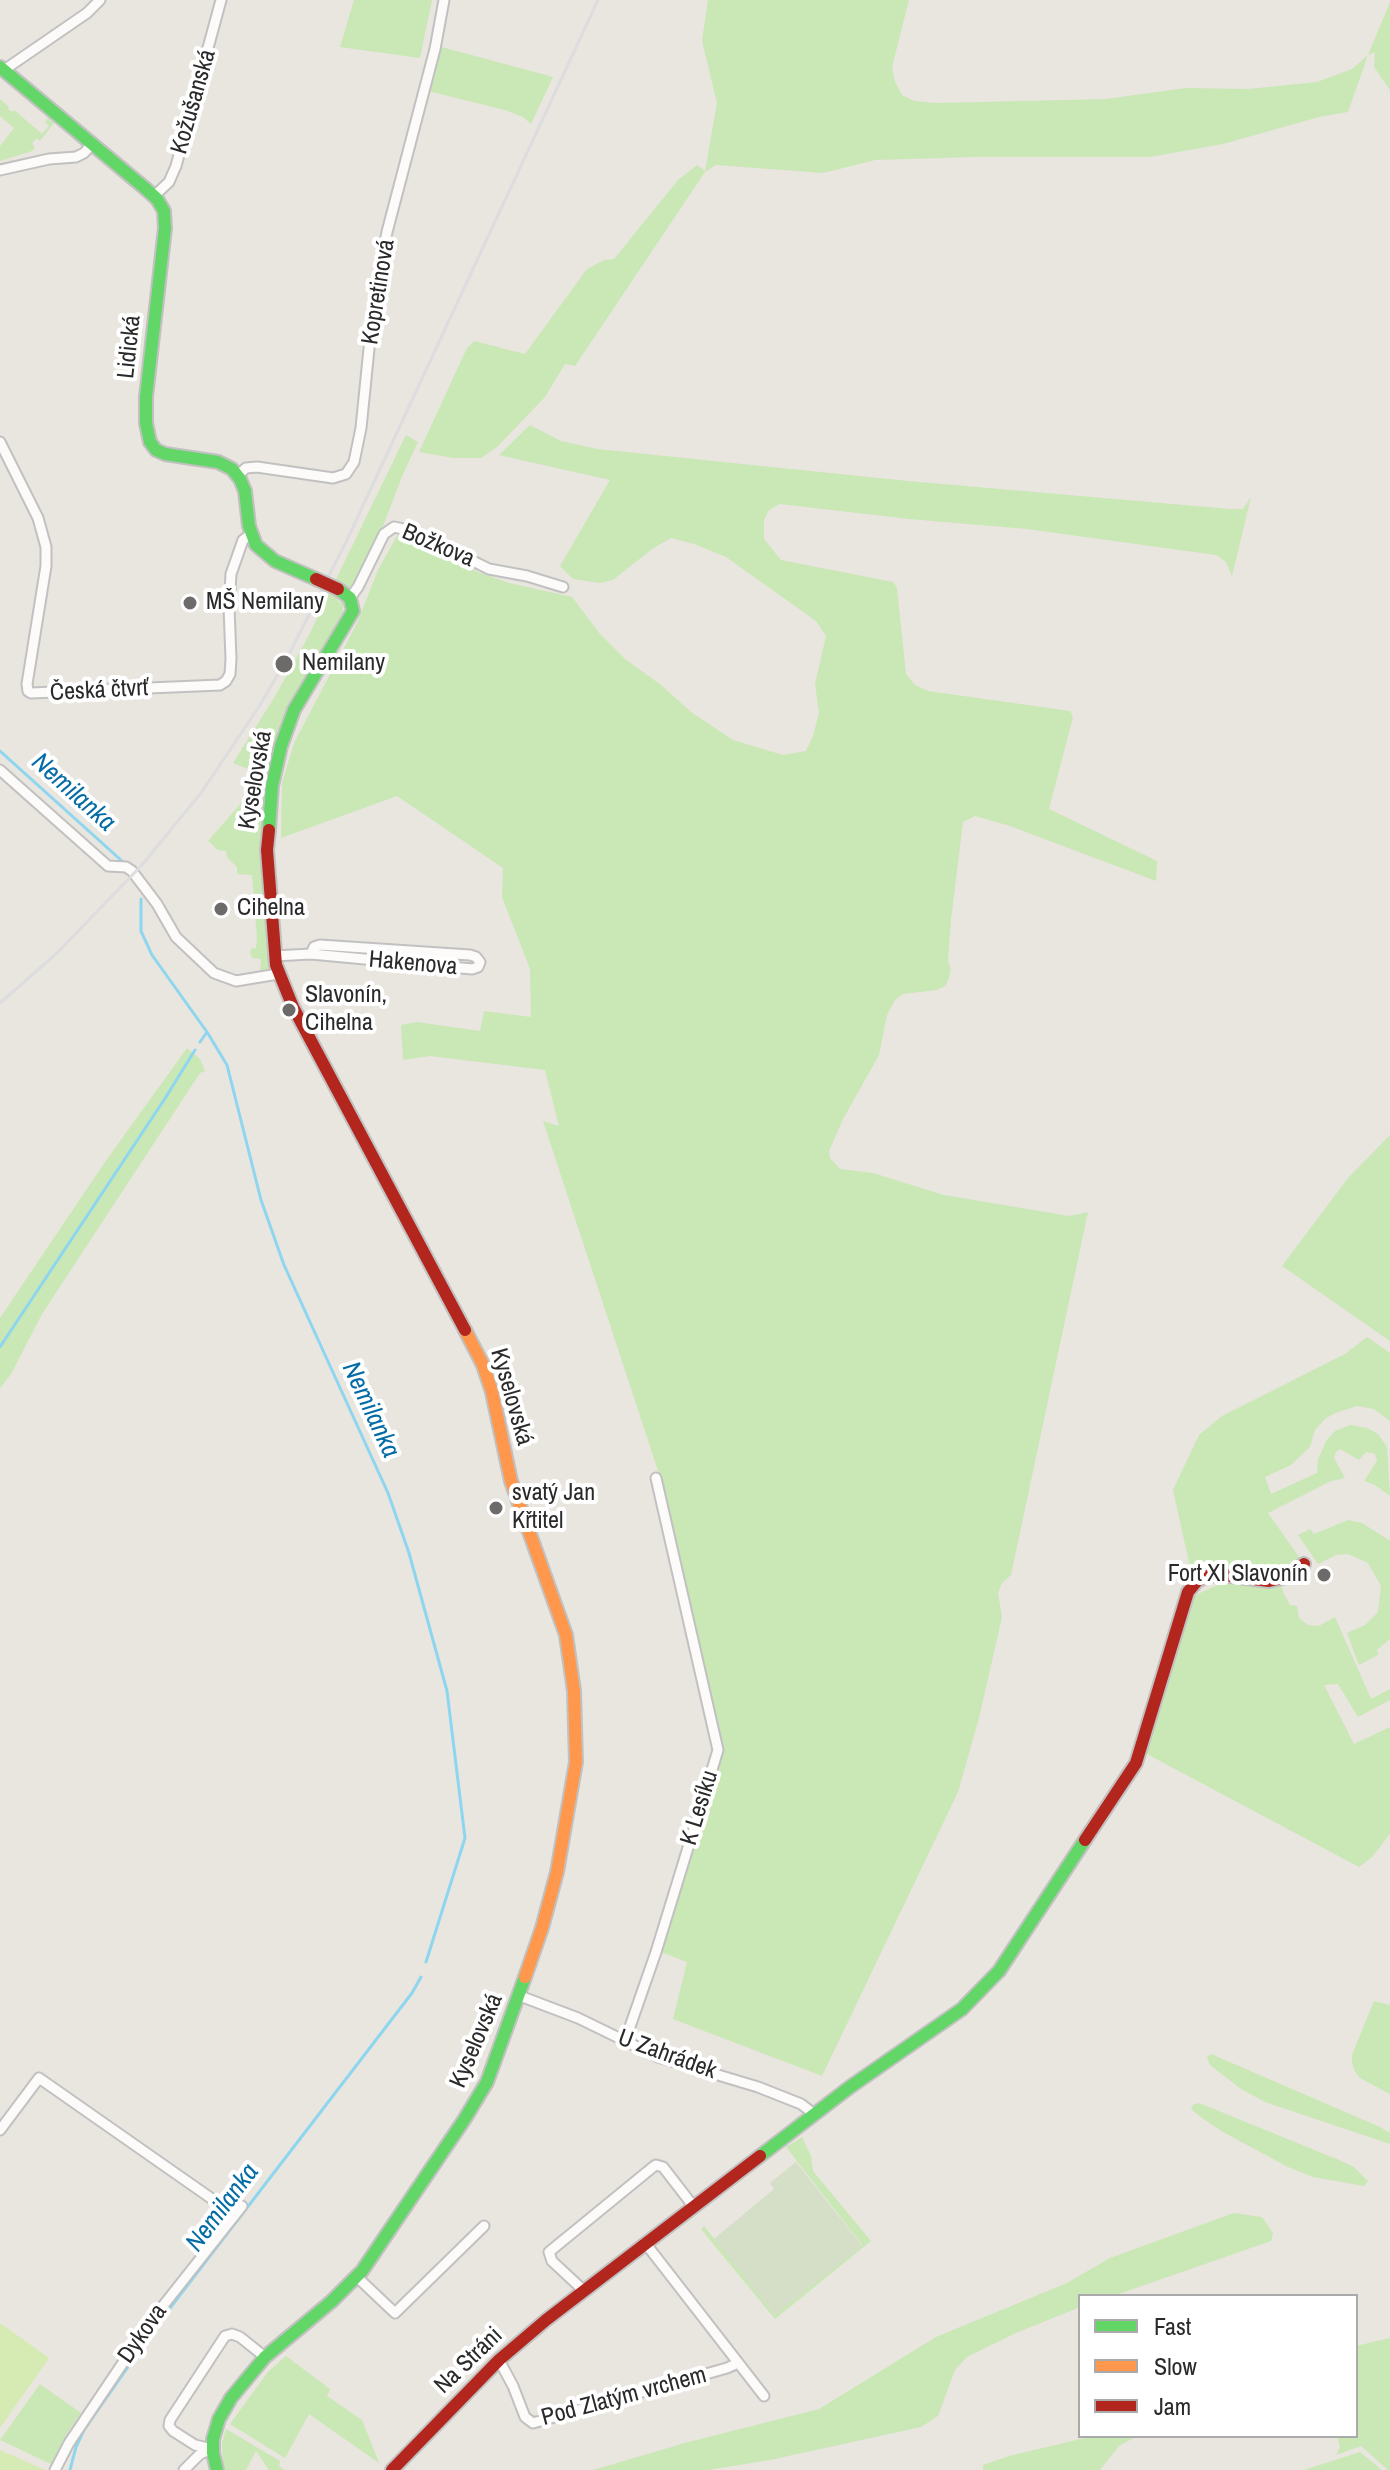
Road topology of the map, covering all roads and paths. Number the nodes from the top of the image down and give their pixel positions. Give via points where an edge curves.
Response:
1 (100, 0) edge
2 (221, 0) edge
3 (444, 0) edge
4 (1, 70) edge
5 (93, 143) junction
6 (0, 170) edge
7 (154, 196) junction
8 (0, 442) edge
9 (238, 475) junction
10 (251, 534) junction
11 (563, 587) dead end
12 (350, 598) junction
13 (0, 770) edge
14 (311, 954) junction
15 (274, 956) junction
16 (278, 974) junction
17 (656, 1478) dead end
18 (1304, 1564) dead end
19 (520, 1996) junction
20 (625, 2041) junction
21 (814, 2114) junction
22 (0, 2130) edge
23 (242, 2206) dead end
24 (694, 2207) junction
25 (235, 2215) junction
26 (484, 2226) dead end
27 (646, 2244) junction
28 (357, 2277) junction
29 (583, 2291) junction
30 (265, 2357) junction
31 (499, 2360) junction
32 (738, 2363) junction
33 (764, 2396) dead end
34 (212, 2449) junction
35 (55, 2470) edge
36 (184, 2470) edge
37 (217, 2470) edge
38 (392, 2470) edge

1 - 4 street
2 - 7 street, Kožušanská via 176,166
3 - 9 street, Kopretinová via 378,277 354,462 336,478 257,467
4 - 5 street
5 - 6 street via 76,157
5 - 7 street
7 - 9 street, Lidická via 165,221 146,397 148,437 161,452 223,464
8 - 10 street, Česká čtvrť via 38,518 46,547 27,684 31,693 226,681 231,574 243,540
9 - 10 street
10 - 12 street, bridge via 271,559
11 - 12 street, Božkova via 489,569 394,527 384,534
12 - 15 street, Kyselovská via 352,614 301,697 279,751 267,840
13 - 16 street via 108,866 132,871 176,937 214,973 236,981
14 - 14 street, Hakenova via 320,945 470,955 480,962 472,969
14 - 15 street
15 - 16 street, Kyselovská
16 - 19 street, Kyselovská via 483,1365 514,1490 566,1635 573,1672 575,1772 550,1899
17 - 20 street, K Lesíku via 718,1750
18 - 21 street, Na Stráni via 1274,1580 1223,1575 1197,1581 1188,1592 1136,1763 999,1971 962,2009
19 - 20 street, U Zahrádek
19 - 28 street, Kyselovská via 477,2100
20 - 21 street, U Zahrádek via 669,2061 758,2087
21 - 24 street, Na Stráni
22 - 25 street via 39,2078
23 - 25 street, Dykova
24 - 27 street, Na Stráni
24 - 29 street via 663,2167 653,2167 549,2252
25 - 35 street, Dykova via 151,2321
26 - 28 street via 395,2313
27 - 29 street, Na Stráni
27 - 32 street, Pod Zlatým vrchem
28 - 30 street, Kyselovská
29 - 31 street, Na Stráni
30 - 34 street, Kyselovská via 220,2416
30 - 34 street via 237,2336 225,2336 170,2420 173,2431
31 - 32 street, Pod Zlatým vrchem via 525,2417 533,2423
31 - 38 street, Na Stráni
32 - 33 street, Pod Zlatým vrchem
34 - 36 street
34 - 37 street, Kyselovská

